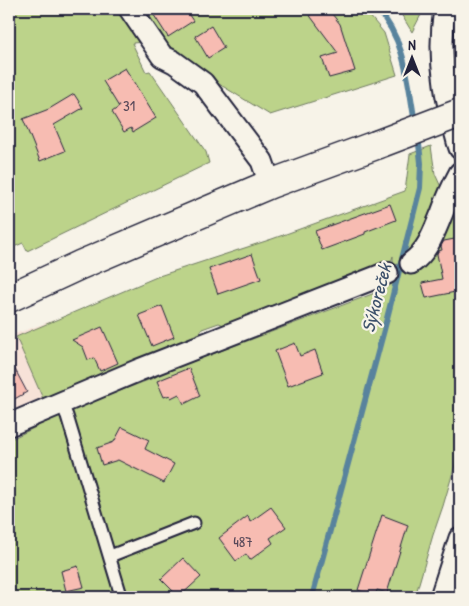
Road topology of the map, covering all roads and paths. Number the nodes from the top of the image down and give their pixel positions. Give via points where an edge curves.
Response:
1 (130, 9) edge
2 (445, 9) edge
3 (460, 113) edge
4 (460, 148) edge
5 (460, 173) edge
6 (270, 184) junction
7 (411, 263) dead end
8 (387, 273) dead end
9 (9, 298) edge
10 (61, 402) junction
11 (9, 425) edge
12 (194, 523) dead end
13 (460, 538) edge
14 (110, 556) junction
15 (120, 592) dead end
16 (441, 597) edge

1 - 6 street via 162,56 203,83 262,161
2 - 4 street via 442,53 445,84
3 - 6 main road, bridge
5 - 7 street via 427,246
6 - 9 main road
8 - 10 street
10 - 11 street
10 - 14 lane
12 - 14 lane
13 - 16 street
14 - 15 lane

